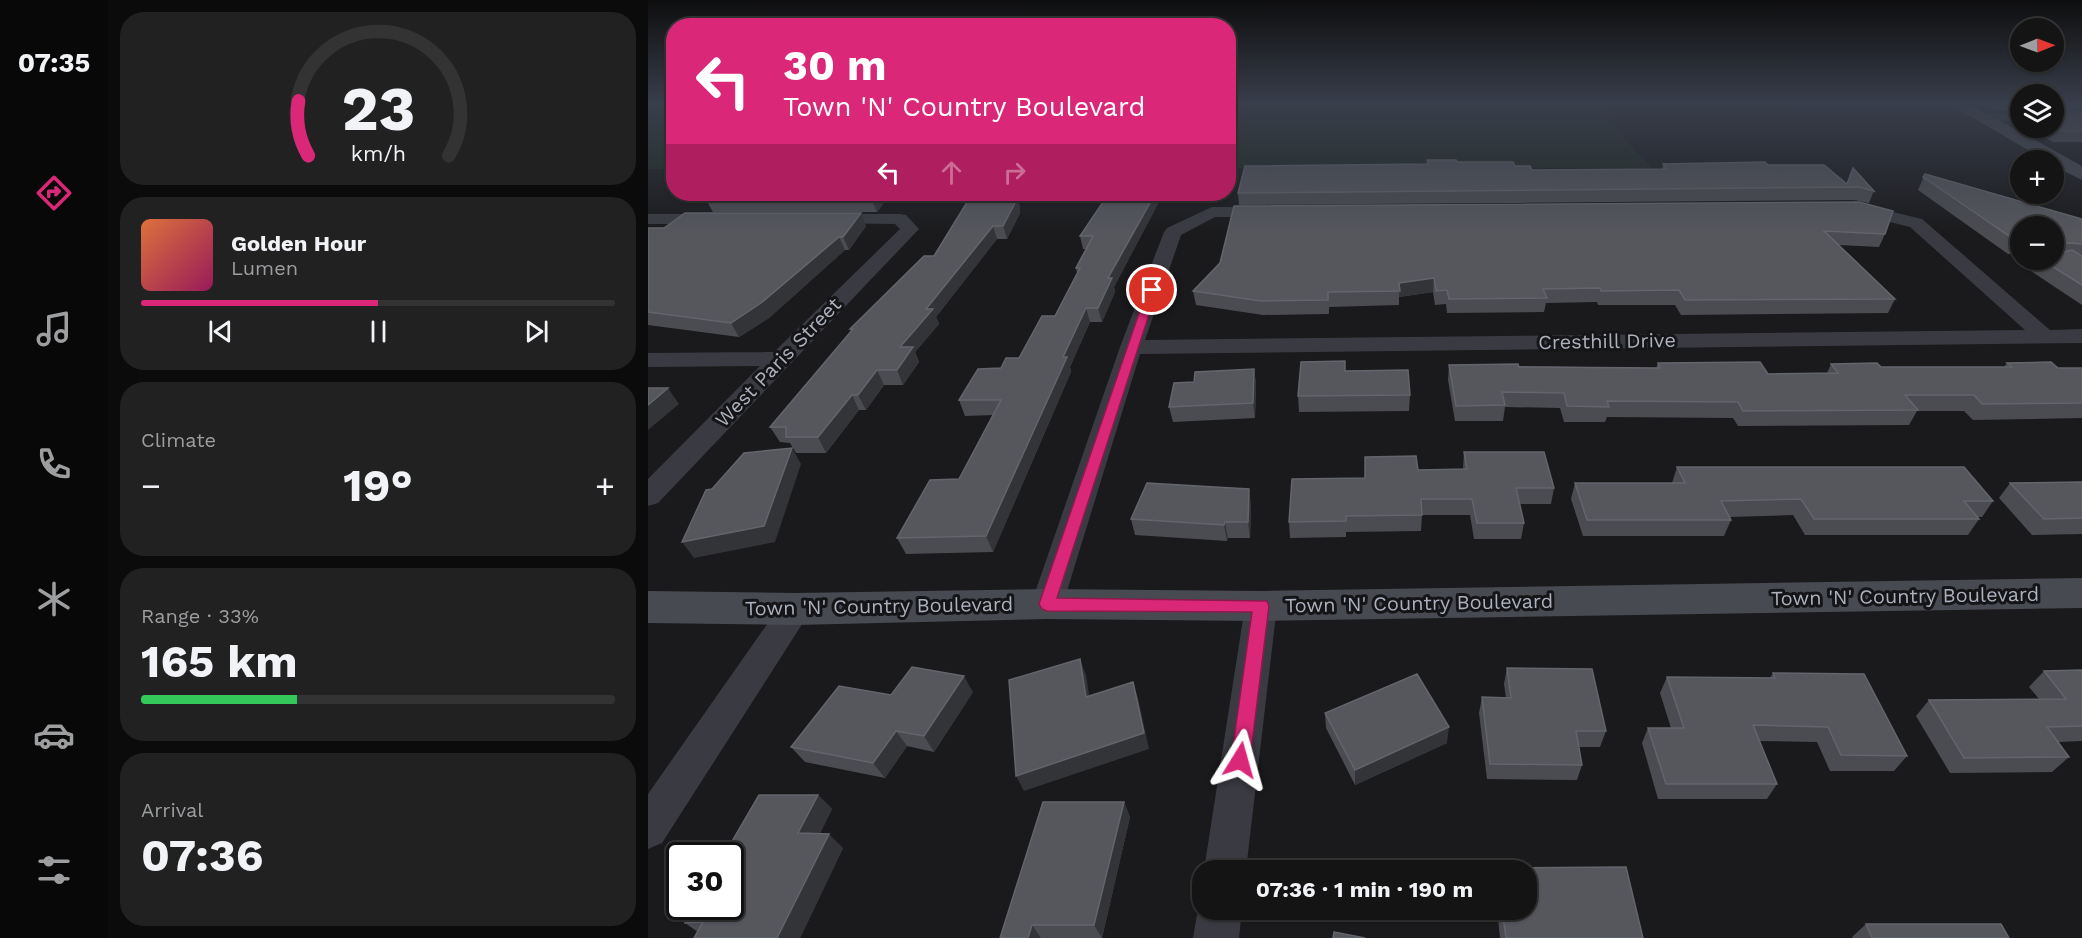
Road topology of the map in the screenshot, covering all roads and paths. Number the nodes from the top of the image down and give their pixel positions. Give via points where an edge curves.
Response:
1 (2034, 147) edge
2 (2082, 174) edge
3 (1842, 207) edge
4 (1284, 212) edge
5 (648, 219) edge
6 (732, 219) edge
7 (804, 219) edge
8 (2044, 336) junction
9 (2082, 336) edge
10 (1131, 347) junction
11 (780, 359) junction
12 (648, 360) edge
13 (648, 496) edge
14 (2082, 593) edge
15 (1047, 604) junction
16 (1261, 606) junction
17 (648, 607) edge
18 (795, 609) junction
19 (648, 829) edge
20 (1227, 860) edge
21 (1218, 920) edge
22 (1216, 938) edge

1 - 2 street
3 - 8 street via 1916,223
4 - 10 street via 1212,212 1173,232
5 - 6 street
7 - 11 street, West Paris Street via 900,219 910,229
8 - 9 street, Cresthill Drive
8 - 10 street, Cresthill Drive
10 - 15 street
11 - 12 street
11 - 13 street, West Paris Street
14 - 16 street, Town 'N' Country Boulevard
15 - 16 street, Town 'N' Country Boulevard
15 - 18 street, Town 'N' Country Boulevard
16 - 20 street
17 - 18 street, Town 'N' Country Boulevard
18 - 19 street
21 - 22 street

